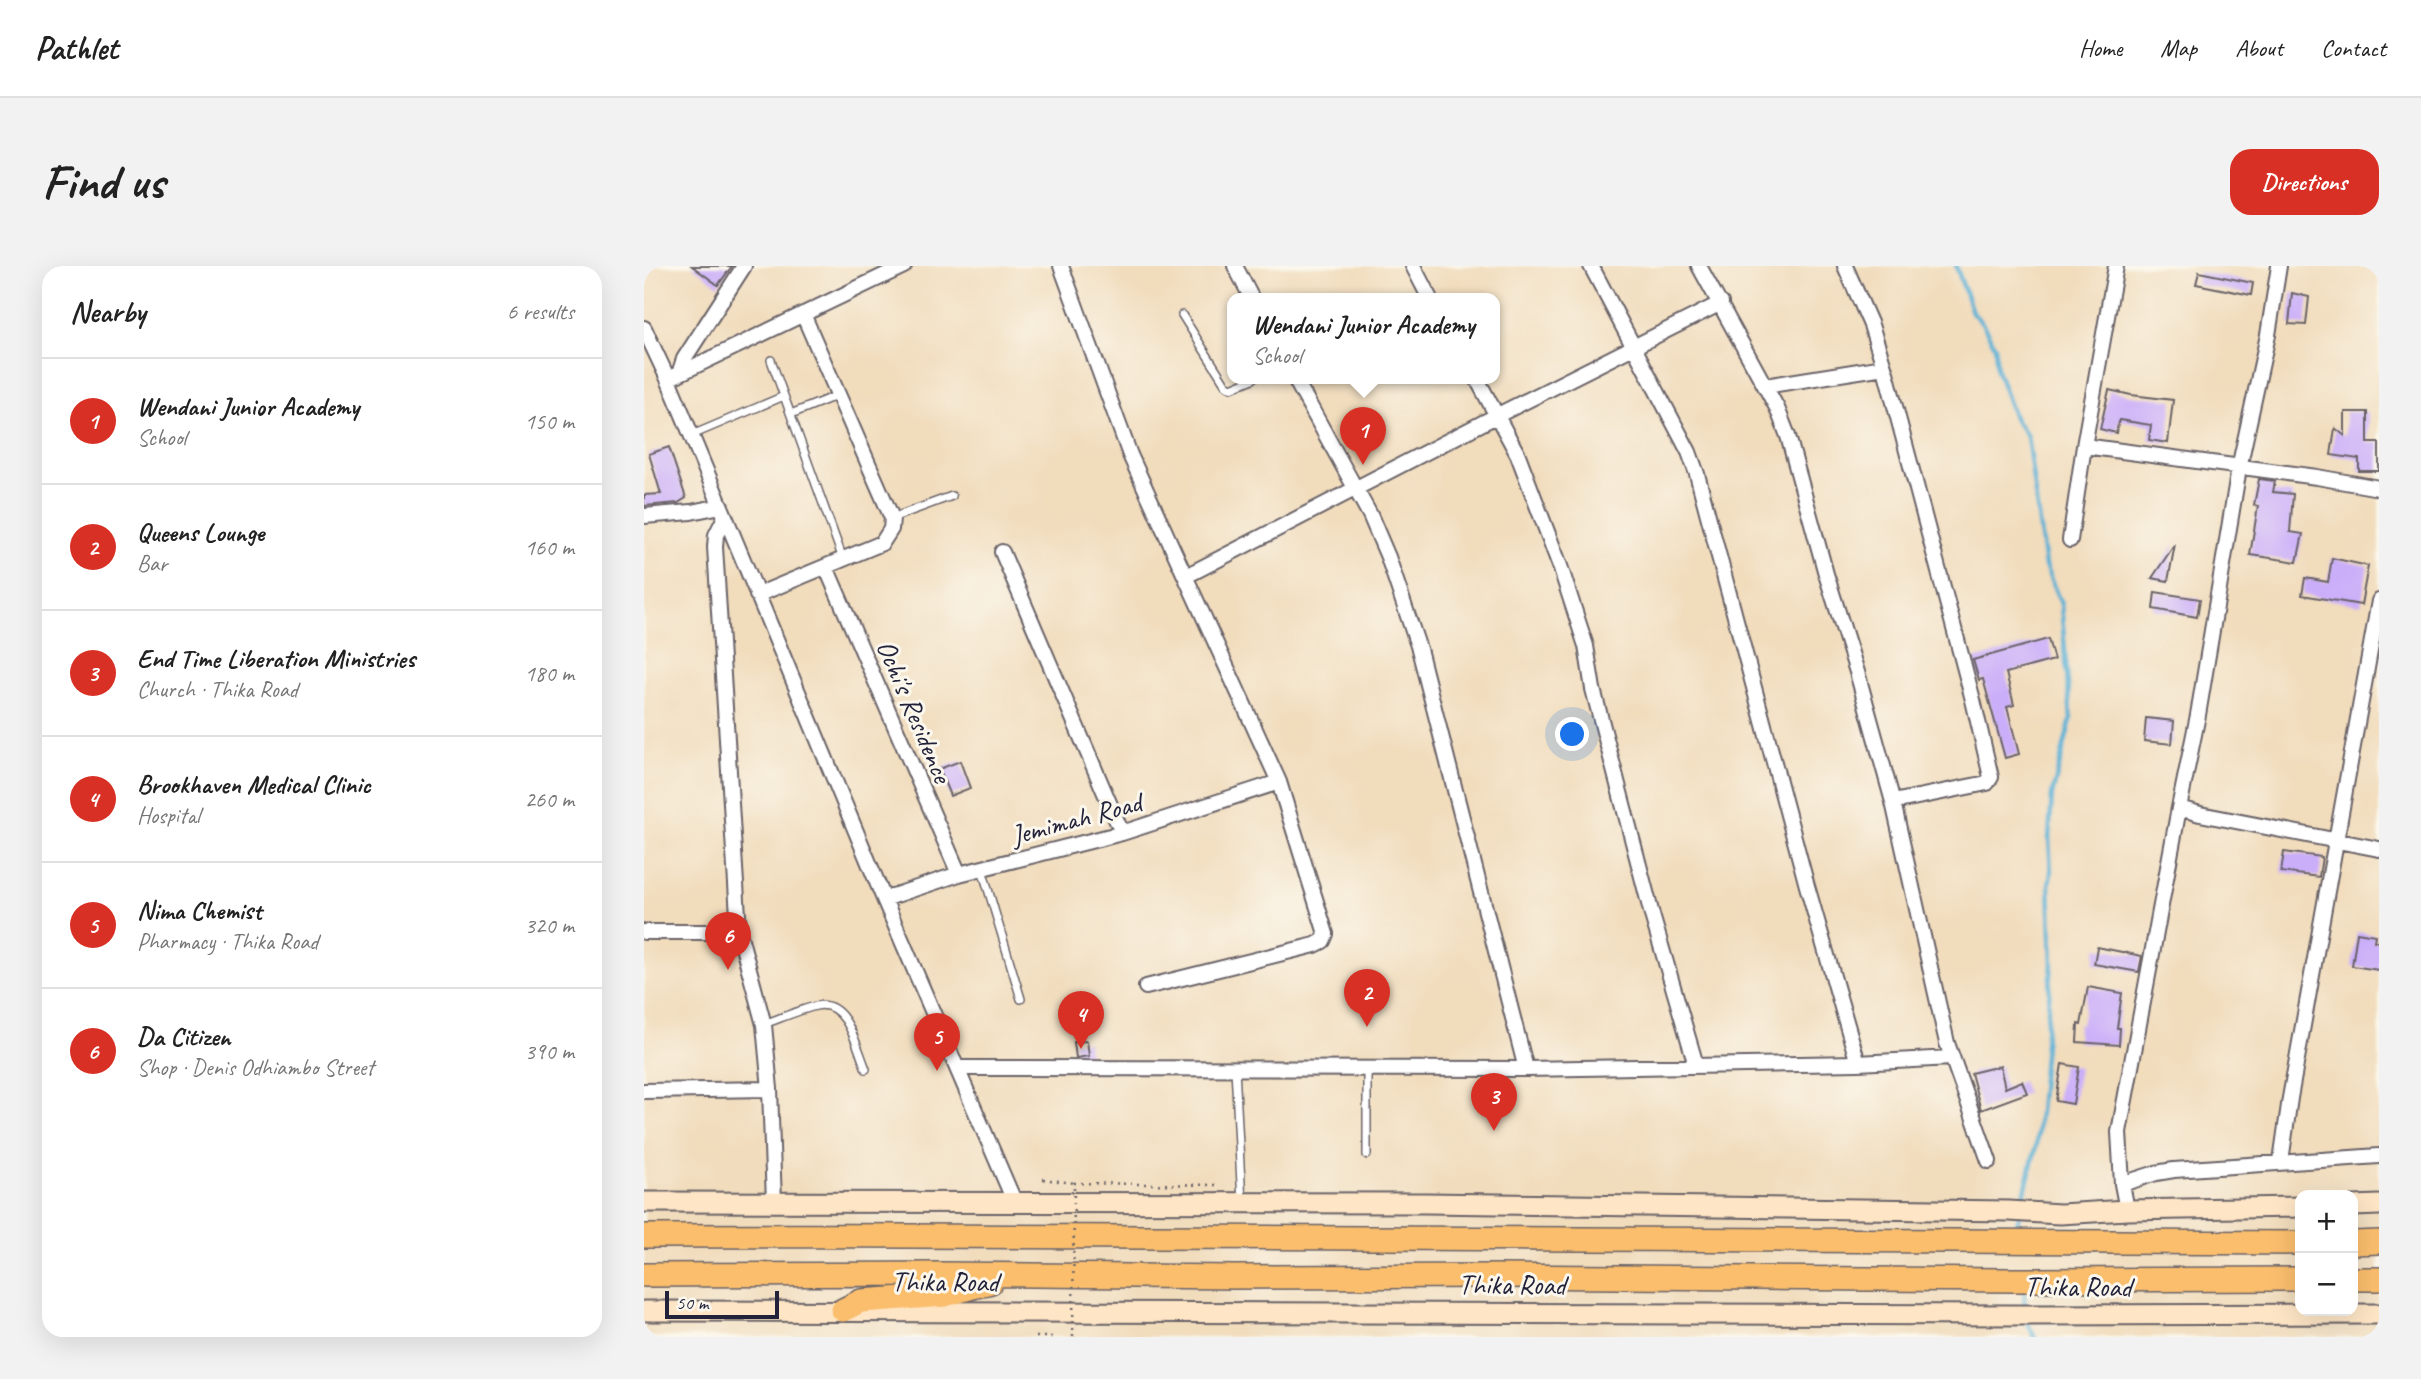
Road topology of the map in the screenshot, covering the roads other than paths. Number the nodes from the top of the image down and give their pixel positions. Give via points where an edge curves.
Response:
1 (744, 266) edge
2 (904, 266) edge
3 (1234, 266) edge
4 (1413, 266) edge
5 (1591, 266) edge
6 (1699, 266) edge
7 (1845, 266) edge
8 (2116, 266) edge
9 (2279, 266) edge
10 (1065, 268) edge
11 (1249, 293) edge
12 (1427, 293) edge
13 (1721, 303) junction
14 (803, 314) junction
15 (1182, 315) dead end
16 (644, 328) edge
17 (1636, 347) junction
18 (771, 360) dead end
19 (1884, 368) junction
20 (674, 377) junction
21 (1241, 384) edge
22 (1298, 384) edge
23 (1480, 384) edge
24 (1765, 386) junction
25 (839, 395) junction
26 (785, 396) junction
27 (791, 414) junction
28 (1498, 415) junction
29 (692, 435) junction
30 (2084, 446) junction
31 (2239, 468) junction
32 (2379, 488) edge
33 (1356, 489) junction
34 (952, 496) dead end
35 (723, 511) junction
36 (644, 516) edge
37 (892, 518) junction
38 (2070, 540) dead end
39 (1002, 552) dead end
40 (843, 559) junction
41 (826, 567) junction
42 (1186, 576) junction
43 (757, 595) junction
44 (2379, 601) edge
45 (1279, 782) junction
46 (1893, 802) junction
47 (2179, 808) junction
48 (1122, 833) junction
49 (2335, 841) junction
50 (2379, 849) edge
51 (982, 868) junction
52 (959, 874) junction
53 (884, 900) junction
54 (644, 932) edge
55 (739, 933) junction
56 (1146, 986) dead end
57 (1021, 999) dead end
58 (764, 1025) junction
59 (1951, 1058) junction
60 (1858, 1063) junction
61 (1696, 1065) junction
62 (959, 1068) junction
63 (1234, 1068) junction
64 (1367, 1068) junction
65 (866, 1069) dead end
66 (1526, 1069) junction
67 (770, 1089) junction
68 (644, 1091) edge
69 (1367, 1155) dead end
70 (2379, 1156) edge
71 (1989, 1161) dead end
72 (2281, 1161) junction
73 (2122, 1184) junction
74 (644, 1202) edge
75 (774, 1203) junction
76 (1015, 1203) junction
77 (1242, 1203) junction
78 (2379, 1205) edge
79 (2358, 1206) edge
80 (2295, 1207) edge
81 (2127, 1210) junction
82 (644, 1236) edge
83 (2358, 1242) edge
84 (2379, 1242) edge
85 (2295, 1243) edge
86 (644, 1275) edge
87 (1018, 1275) junction
88 (2295, 1279) edge
89 (2358, 1279) edge
90 (2379, 1279) edge
91 (843, 1310) junction
92 (644, 1311) edge
93 (2379, 1314) edge

1 - 20 street
2 - 14 street
3 - 11 street
4 - 12 street
5 - 17 street
6 - 13 street
7 - 19 street
8 - 30 street
9 - 31 street
10 - 42 street via 1130,455
13 - 17 street
13 - 24 street
14 - 20 street
14 - 25 street
15 - 21 lane via 1226,385
16 - 20 street
17 - 28 street
17 - 60 street via 1697,474
18 - 26 lane
19 - 24 street
19 - 46 street via 1991,777 1987,783
20 - 29 street
22 - 33 street
23 - 28 street
24 - 46 street via 1788,436
25 - 27 lane
25 - 37 street
26 - 27 lane
26 - 29 lane
27 - 40 lane
28 - 33 street
28 - 61 street via 1542,514 1586,646 1652,915
29 - 35 street
30 - 31 street
30 - 38 street
31 - 32 street
31 - 47 street via 2199,715
33 - 42 street
33 - 66 street via 1388,558 1419,649
34 - 37 lane
35 - 36 street
35 - 43 street
35 - 55 street via 715,547
37 - 40 street via 882,543
39 - 48 street
40 - 41 street
41 - 43 street
41 - 52 street, Ochi's Residence
42 - 45 street
43 - 53 street
44 - 49 street
45 - 48 street, Jemimah Road
45 - 56 street via 1326,934 1323,941
46 - 59 street
47 - 49 street
47 - 73 street via 2119,1132
48 - 51 street, Jemimah Road
49 - 50 street
49 - 72 street
51 - 52 street, Jemimah Road
51 - 57 lane
52 - 53 street, Jemimah Road
53 - 62 street
54 - 55 street
55 - 58 street
58 - 65 lane via 826,1005 844,1017
58 - 67 street
59 - 60 street
59 - 71 street
60 - 61 street
61 - 66 street
62 - 63 street
62 - 76 street
63 - 64 street
63 - 77 lane
64 - 66 street
64 - 69 lane
67 - 68 street
67 - 75 street
70 - 72 street
72 - 73 street via 2156,1172
73 - 81 street
74 - 75 main road
75 - 76 main road
76 - 77 main road
77 - 81 main road via 2060,1214
78 - 79 main road
80 - 81 main road
82 - 85 highway, Thika Road
83 - 84 highway
86 - 87 highway, Thika Road
87 - 88 highway, Thika Road
87 - 91 highway via 945,1295 861,1301
89 - 90 highway
91 - 92 main road, Thika Road
91 - 93 main road, Thika Road

